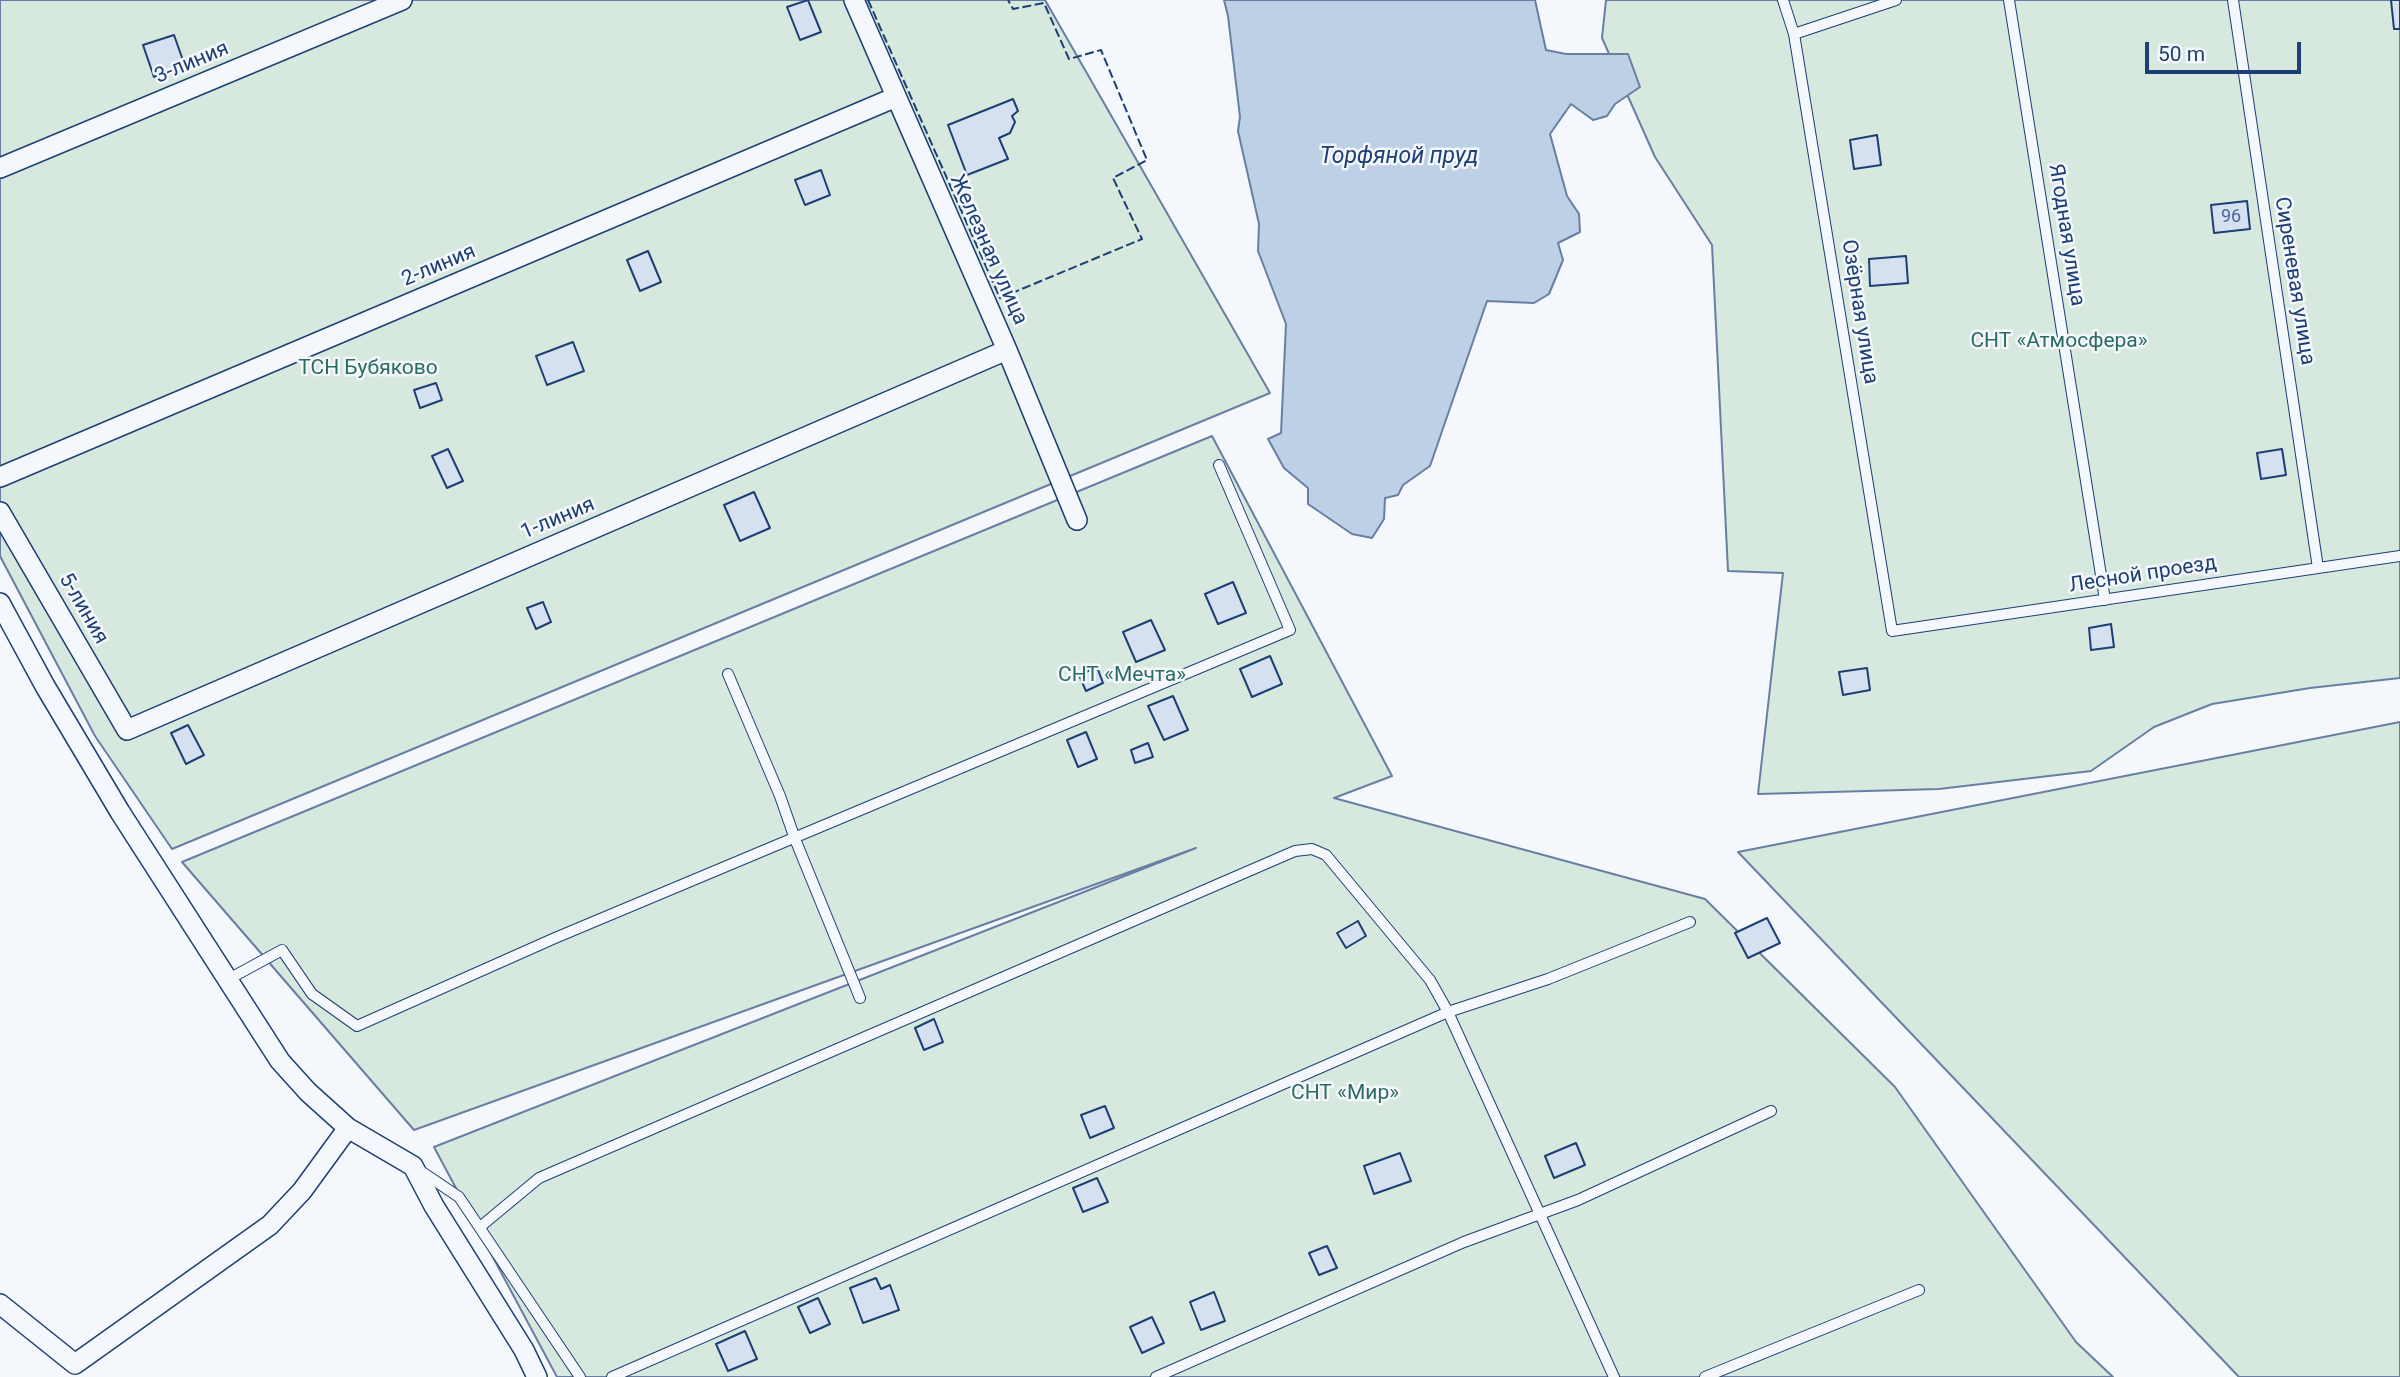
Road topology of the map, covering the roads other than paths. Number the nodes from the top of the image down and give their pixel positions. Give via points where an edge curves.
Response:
1 (402, 0) edge
2 (854, 0) edge
3 (1783, 0) edge
4 (1896, 0) edge
5 (2008, 0) edge
6 (2232, 0) edge
7 (1794, 34) junction
8 (896, 97) junction
9 (0, 167) edge
10 (1007, 350) junction
11 (1219, 465) dead end
12 (0, 477) edge
13 (0, 512) edge
14 (1077, 520) dead end
15 (2400, 556) edge
16 (2318, 568) junction
17 (2105, 600) junction
18 (0, 603) edge
19 (1892, 631) joint
20 (728, 674) dead end
21 (127, 730) joint
22 (795, 839) junction
23 (1690, 922) dead end
24 (227, 980) junction
25 (860, 999) dead end
26 (1448, 1012) junction
27 (1771, 1111) dead end
28 (348, 1128) junction
29 (413, 1167) junction
30 (1539, 1214) junction
31 (480, 1227) junction
32 (1919, 1290) dead end
33 (0, 1304) edge
34 (82, 1371) edge
35 (537, 1377) edge
36 (580, 1377) edge
37 (612, 1377) edge
38 (1156, 1377) edge
39 (1614, 1377) edge
40 (1705, 1377) edge

1 - 9 street, 3-линия
2 - 8 street, Железная улица
3 - 7 lane, Озёрная улица
4 - 7 lane
5 - 17 lane, Ягодная улица
6 - 16 lane, Сиреневая улица
7 - 19 lane, Озёрная улица
8 - 10 street, Железная улица
8 - 12 street, 2-линия
10 - 14 street, Железная улица
10 - 21 street, 1-линия
11 - 22 lane via 1290,630
13 - 21 street, 5-линия
15 - 16 lane, Лесной проезд
16 - 17 lane, Лесной проезд
17 - 19 lane, Лесной проезд
18 - 24 street via 120,812
20 - 22 lane
22 - 24 lane via 357,1026 312,994 282,950
22 - 25 lane
23 - 26 lane via 1548,979
24 - 28 street via 280,1060
26 - 30 lane
26 - 31 lane via 1430,980 1326,855 1312,849 1295,851 539,1178
26 - 37 lane
27 - 30 lane
28 - 29 street
28 - 34 street via 302,1191 270,1225
29 - 31 lane via 459,1197
29 - 35 street
30 - 38 lane via 1464,1242
30 - 39 lane
31 - 36 lane
32 - 40 lane
33 - 34 street

